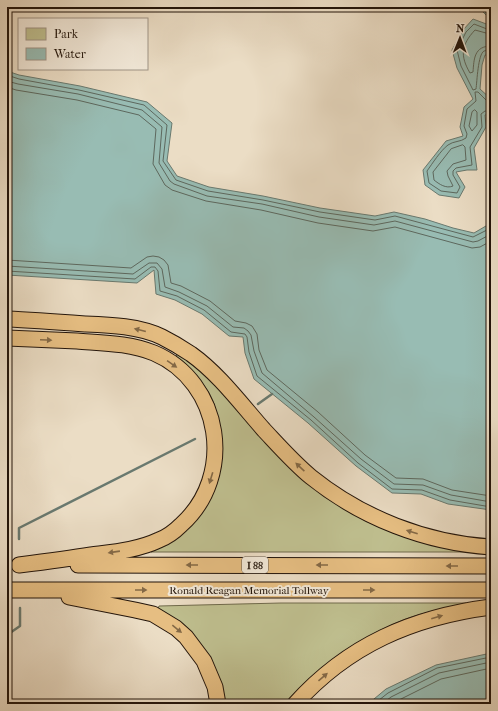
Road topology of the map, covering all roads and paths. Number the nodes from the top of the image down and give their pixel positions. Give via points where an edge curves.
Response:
1 (7, 319) edge
2 (7, 338) edge
3 (491, 547) edge
4 (13, 565) edge
5 (491, 566) edge
6 (7, 590) edge
7 (32, 590) junction
8 (491, 590) edge
9 (491, 607) edge
10 (218, 704) edge
11 (295, 704) edge

3 -> 1 highway via 425,536 380,520 356,508 295,463 191,354 161,337 116,326
2 -> 4 highway via 125,345 155,353 184,373 195,386 213,423 215,438 214,466 206,493 188,519 176,530 142,547
5 -> 4 highway, I 88
6 - 7 highway, Ronald Reagan Memorial Tollway
7 -> 8 highway, Ronald Reagan Memorial Tollway
7 -> 10 highway via 153,614 167,622 186,637 204,661 215,687
11 -> 9 highway via 326,673 392,632 447,614

